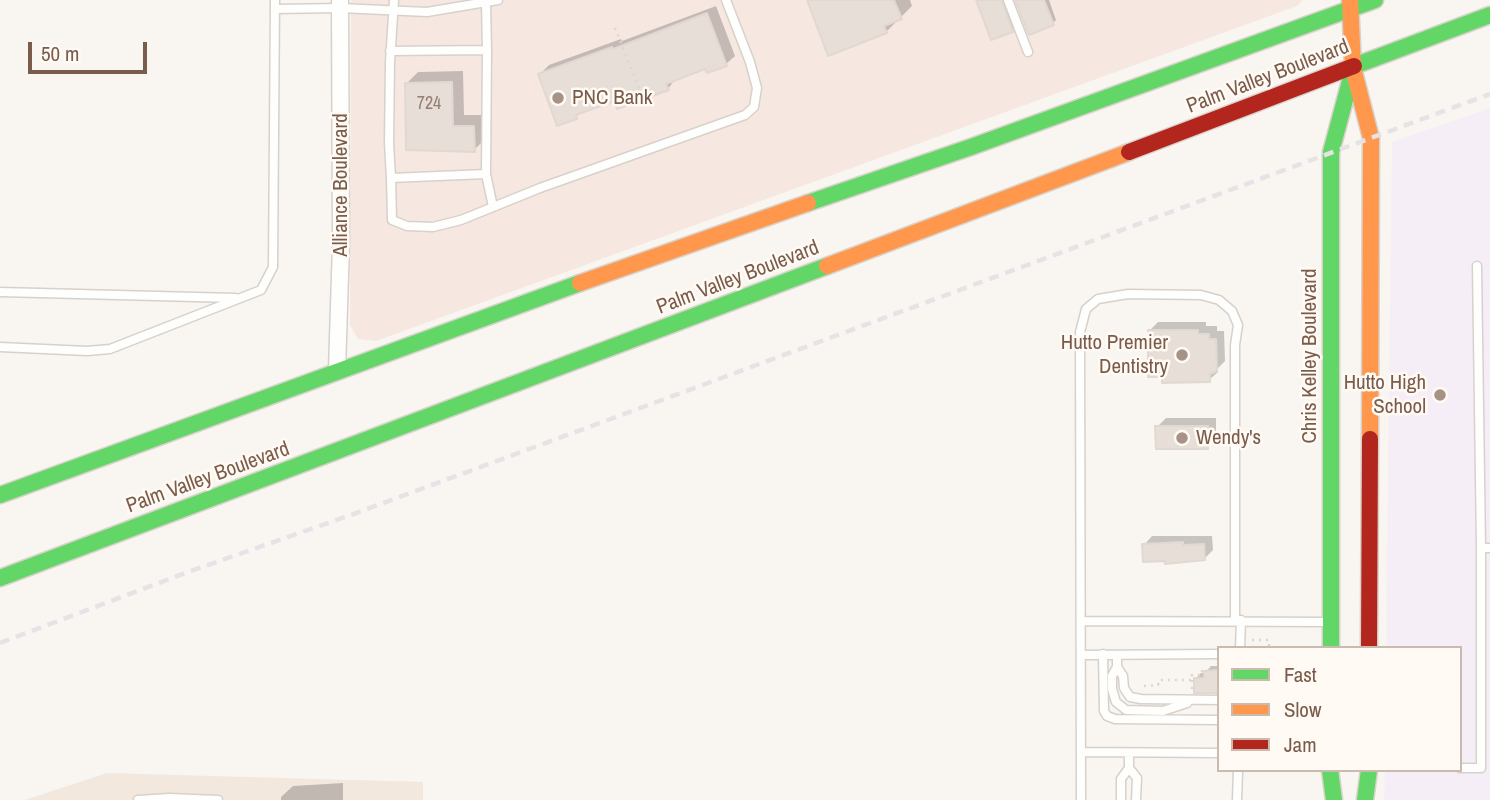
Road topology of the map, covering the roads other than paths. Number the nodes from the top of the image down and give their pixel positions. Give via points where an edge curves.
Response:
1 (394, 0) edge
2 (498, 0) edge
3 (726, 0) edge
4 (1008, 0) edge
5 (1375, 0) edge
6 (486, 2) junction
7 (340, 4) edge
8 (275, 5) edge
9 (1351, 5) edge
10 (394, 10) junction
11 (1490, 15) edge
12 (487, 50) junction
13 (390, 51) junction
14 (1028, 52) dead end
15 (1353, 68) junction
16 (486, 174) junction
17 (391, 178) junction
18 (493, 207) junction
19 (1478, 267) dead end
20 (0, 292) edge
21 (240, 298) junction
22 (0, 347) edge
23 (337, 370) junction
24 (1485, 462) edge
25 (0, 495) edge
26 (1486, 509) edge
27 (1486, 548) edge
28 (0, 578) edge
29 (1238, 620) junction
30 (1081, 621) junction
31 (1331, 622) junction
32 (1240, 646) edge
33 (1331, 646) edge
34 (1369, 646) edge
35 (1103, 654) junction
36 (1117, 654) junction
37 (1217, 654) edge
38 (1081, 655) junction
39 (1117, 667) junction
40 (1194, 700) junction
41 (1217, 700) edge
42 (1217, 720) edge
43 (1081, 752) junction
44 (1129, 753) junction
45 (1217, 753) edge
46 (1129, 768) junction
47 (1462, 768) edge
48 (1238, 772) edge
49 (1330, 772) edge
50 (1369, 772) edge
51 (169, 799) edge
52 (138, 800) edge
53 (218, 800) edge
54 (1081, 800) edge
55 (1121, 800) edge
56 (1136, 800) edge
57 (1237, 800) edge
58 (1334, 800) edge
59 (1365, 800) edge

1 - 10 lane
2 - 6 lane
3 - 18 lane via 755,78 757,99 745,115
4 - 14 lane
5 - 9 main road, Palm Valley Boulevard
6 - 10 lane via 427,12
6 - 12 lane
7 - 8 lane
7 - 10 lane
7 - 23 street, Alliance Boulevard
8 - 21 lane via 273,267 261,290
9 - 15 main road, Chris Kelley Boulevard
9 - 23 main road, Palm Valley Boulevard via 971,147
10 - 13 lane
11 - 15 main road, Palm Valley Boulevard
12 - 13 lane
12 - 16 lane
13 - 17 lane
15 - 28 main road, Palm Valley Boulevard
15 - 31 main road, Chris Kelley Boulevard via 1331,152
15 - 34 main road, Chris Kelley Boulevard via 1371,138
16 - 17 lane
16 - 18 lane
17 - 18 lane via 392,220 407,226 433,227
19 - 24 lane
20 - 21 lane
21 - 22 lane via 110,349
23 - 25 main road, Palm Valley Boulevard
24 - 26 lane
26 - 27 lane
27 - 47 lane via 1481,768
29 - 30 lane
29 - 30 lane via 1238,325 1232,311 1219,300 1201,295 1128,294 1098,299 1086,309 1080,332
29 - 31 lane
29 - 32 lane
30 - 38 lane
31 - 33 main road, Chris Kelley Boulevard
35 - 36 lane
35 - 38 lane
35 - 42 lane via 1107,716
36 - 37 lane
36 - 39 lane
38 - 43 lane
39 - 40 lane via 1130,696
39 - 40 lane via 1111,689 1126,710 1163,711
40 - 41 lane
43 - 44 lane
43 - 54 lane
44 - 45 lane
44 - 46 lane
46 - 55 lane via 1121,779
46 - 56 lane via 1137,778
48 - 57 lane
49 - 58 main road
50 - 59 main road
51 - 52 lane
51 - 53 lane

